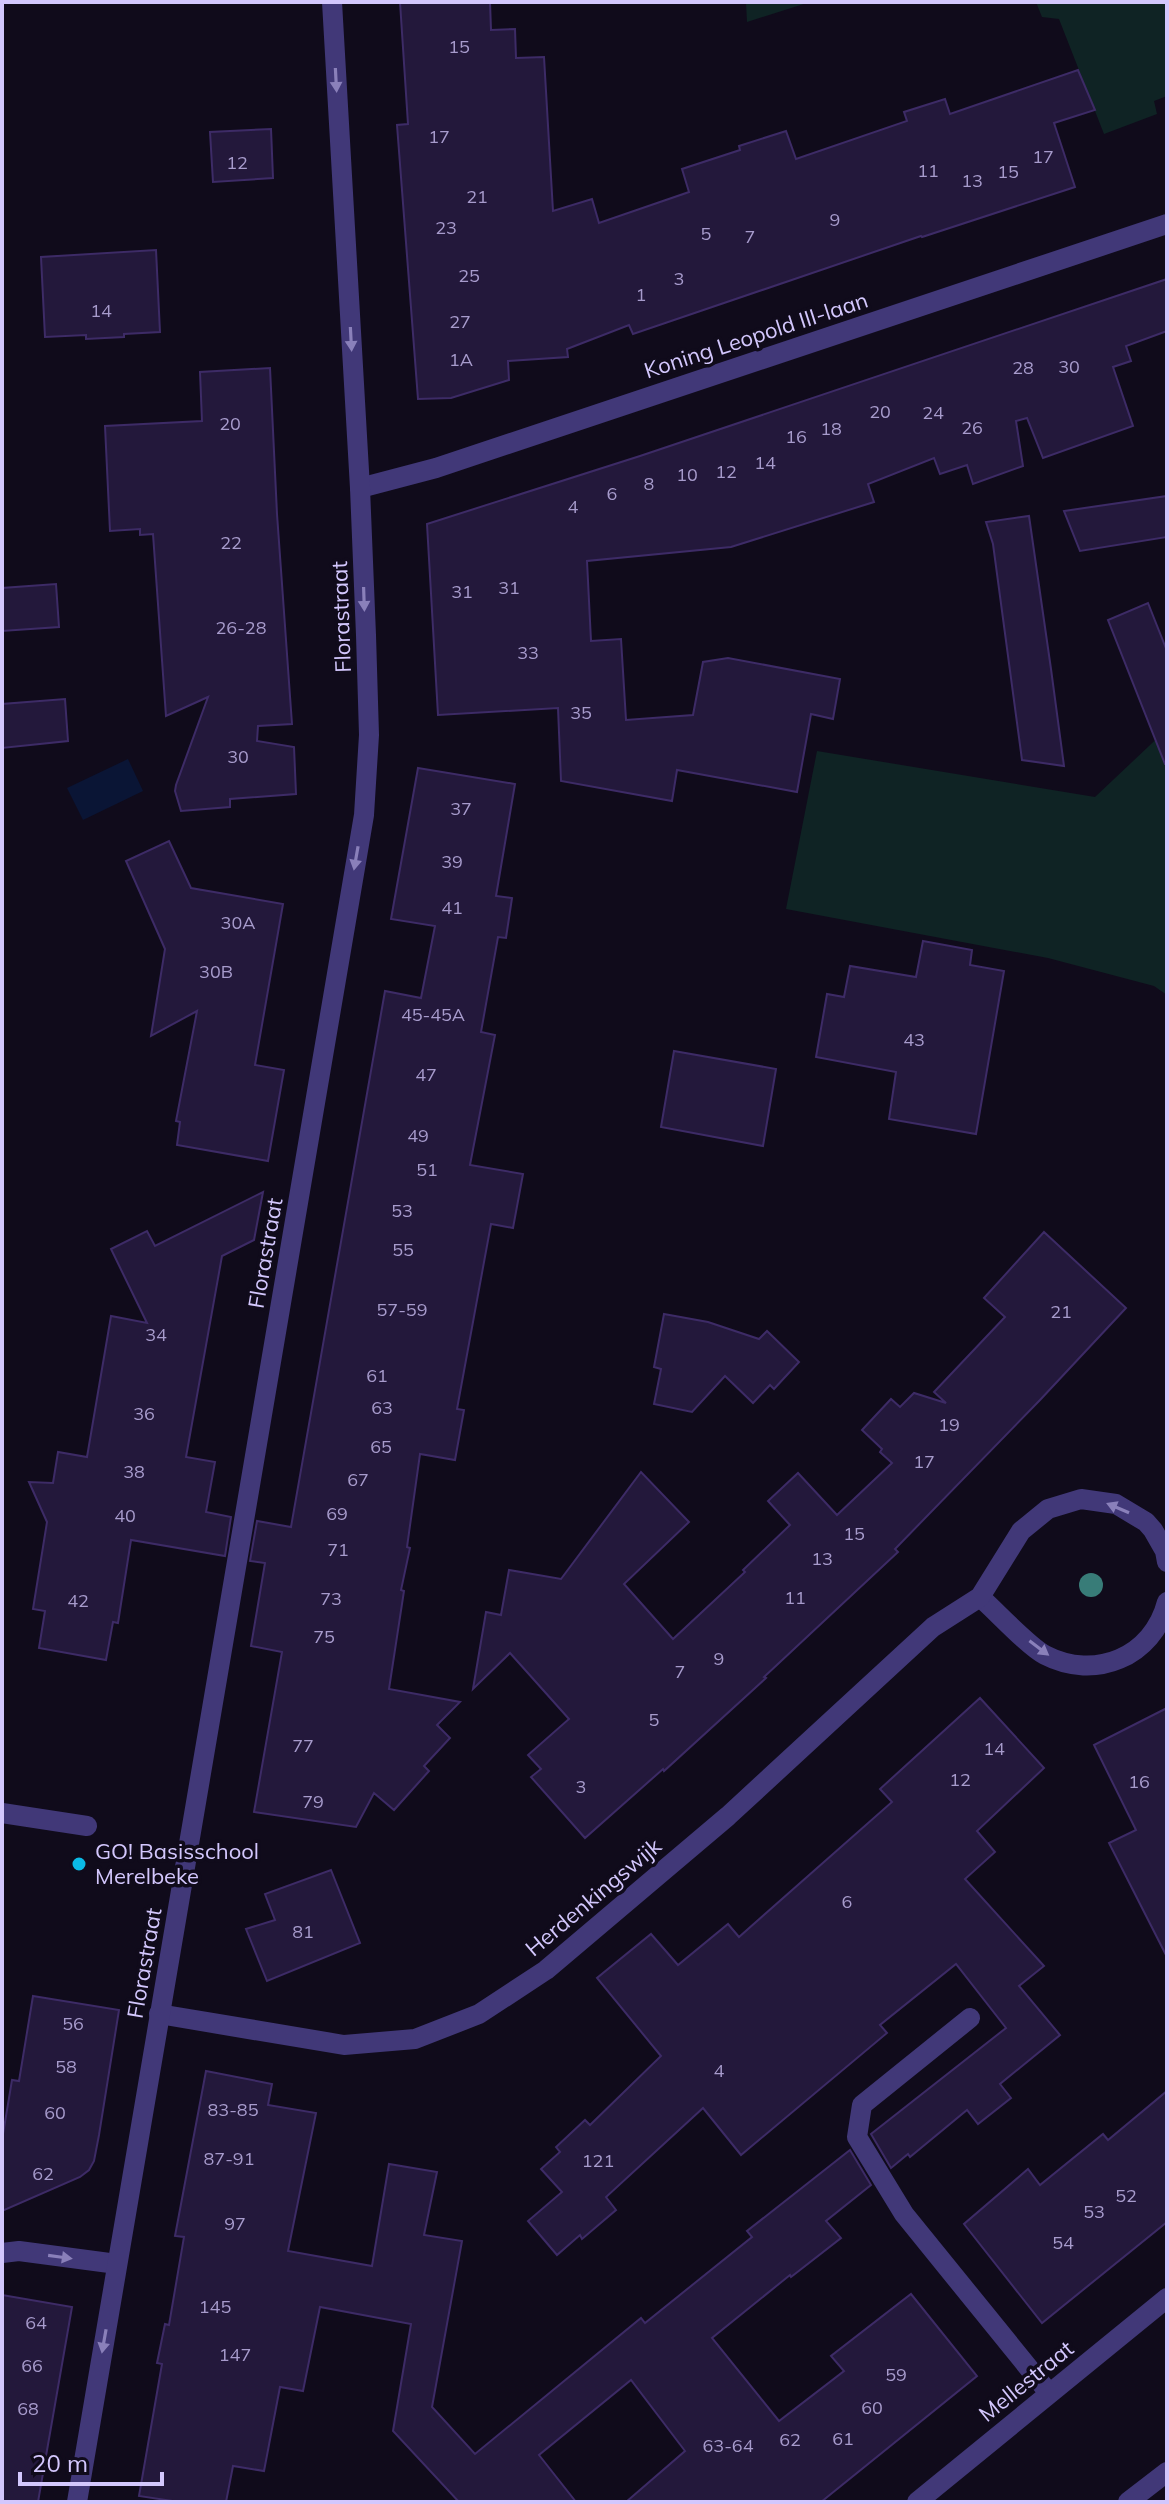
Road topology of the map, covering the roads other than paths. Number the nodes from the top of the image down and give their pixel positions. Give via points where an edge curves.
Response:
1 (332, 2) edge
2 (1167, 224) edge
3 (360, 488) junction
4 (1167, 1562) edge
5 (980, 1597) junction
6 (1167, 1602) edge
7 (2, 1813) edge
8 (87, 1826) dead end
9 (159, 2014) junction
10 (970, 2018) dead end
11 (2, 2253) edge
12 (117, 2264) junction
13 (1167, 2298) edge
14 (1049, 2393) junction
15 (1167, 2472) edge
16 (77, 2502) edge
17 (917, 2502) edge
18 (1128, 2502) edge

1 -> 3 street, Florastraat
2 - 3 street, Koning Leopold III-laan via 436,468
3 -> 9 street, Florastraat via 369,735 364,815
4 -> 5 street, Herdenkingswijk via 1146,1522 1116,1504 1081,1499 1048,1509 1021,1531
5 -> 6 street via 1043,1654 1076,1666 1111,1663 1141,1647 1163,1619
5 - 9 street, Herdenkingswijk via 933,1627 728,1816 546,1970 479,2014 415,2039 344,2045
7 - 8 street
9 - 12 street, Florastraat
10 - 14 street via 862,2105 857,2137 904,2214
11 -> 12 street
12 -> 16 street, Florastraat
13 - 14 street, Mellestraat
14 - 17 street, Mellestraat
15 - 18 street

